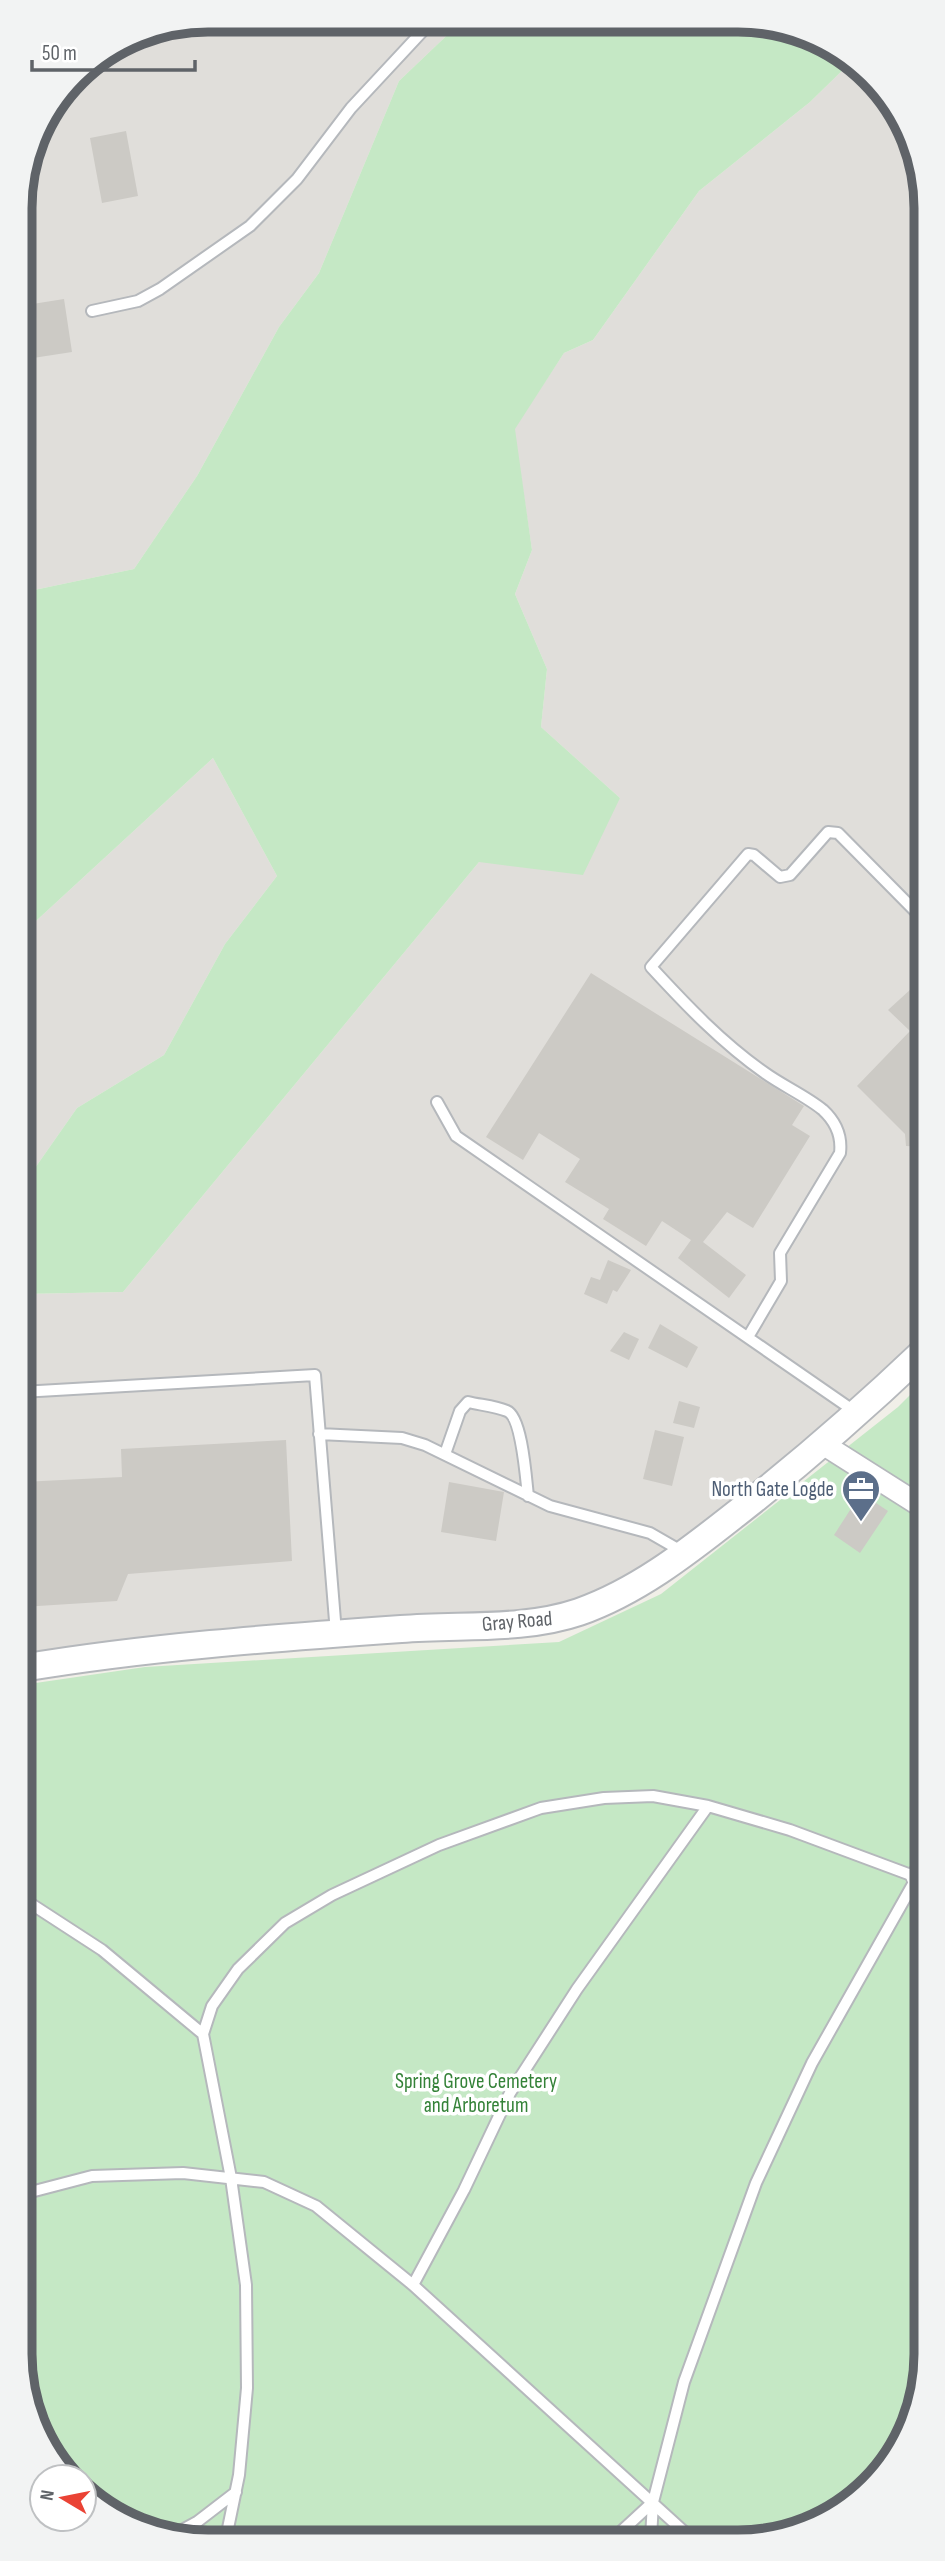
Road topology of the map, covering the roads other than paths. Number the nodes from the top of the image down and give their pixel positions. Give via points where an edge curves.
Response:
1 (422, 32) edge
2 (92, 311) dead end
3 (914, 910) edge
4 (438, 1102) dead end
5 (748, 1337) junction
6 (913, 1361) edge
7 (32, 1391) edge
8 (858, 1414) junction
9 (319, 1434) junction
10 (823, 1444) junction
11 (445, 1454) junction
12 (528, 1496) junction
13 (913, 1501) edge
14 (685, 1554) junction
15 (336, 1633) junction
16 (32, 1666) edge
17 (708, 1805) junction
18 (913, 1871) edge
19 (913, 1889) edge
20 (32, 1904) edge
21 (202, 2034) junction
22 (231, 2178) junction
23 (32, 2192) edge
24 (413, 2284) junction
25 (236, 2492) junction
26 (653, 2501) junction
27 (187, 2528) edge
28 (228, 2530) edge
29 (622, 2530) edge
30 (651, 2530) edge
31 (683, 2530) edge

1 - 2 lane via 351,108 272,207 160,289 138,301
3 - 5 lane via 838,833 828,832 790,876 780,877 748,854 651,967 699,1020 763,1072 824,1111 842,1141 840,1153 780,1252 781,1281
4 - 5 lane via 456,1136
5 - 8 lane
6 - 8 street, Gray Road
7 - 9 lane via 315,1375
8 - 10 street, Gray Road
9 - 11 lane via 402,1438
9 - 15 lane
10 - 13 street
10 - 14 street, Gray Road
11 - 12 lane
11 - 12 lane via 460,1411 468,1402 508,1411 514,1416 520,1440
12 - 14 lane via 650,1533
14 - 15 street, Gray Road via 638,1584 552,1620
15 - 16 street, Gray Road via 175,1645
17 - 18 lane
17 - 21 lane via 653,1796 604,1798 541,1808 439,1845 332,1895 285,1923 238,1969 212,2006
17 - 24 lane via 577,1989 510,2093
19 - 26 lane via 812,2063 756,2183 684,2382
20 - 21 lane via 102,1950
21 - 22 lane
22 - 23 lane via 183,2173 92,2176
22 - 24 lane via 264,2182 316,2206
22 - 25 lane via 246,2285 247,2388
24 - 26 lane
25 - 27 lane
25 - 28 lane
26 - 29 lane
26 - 30 lane
26 - 31 lane

